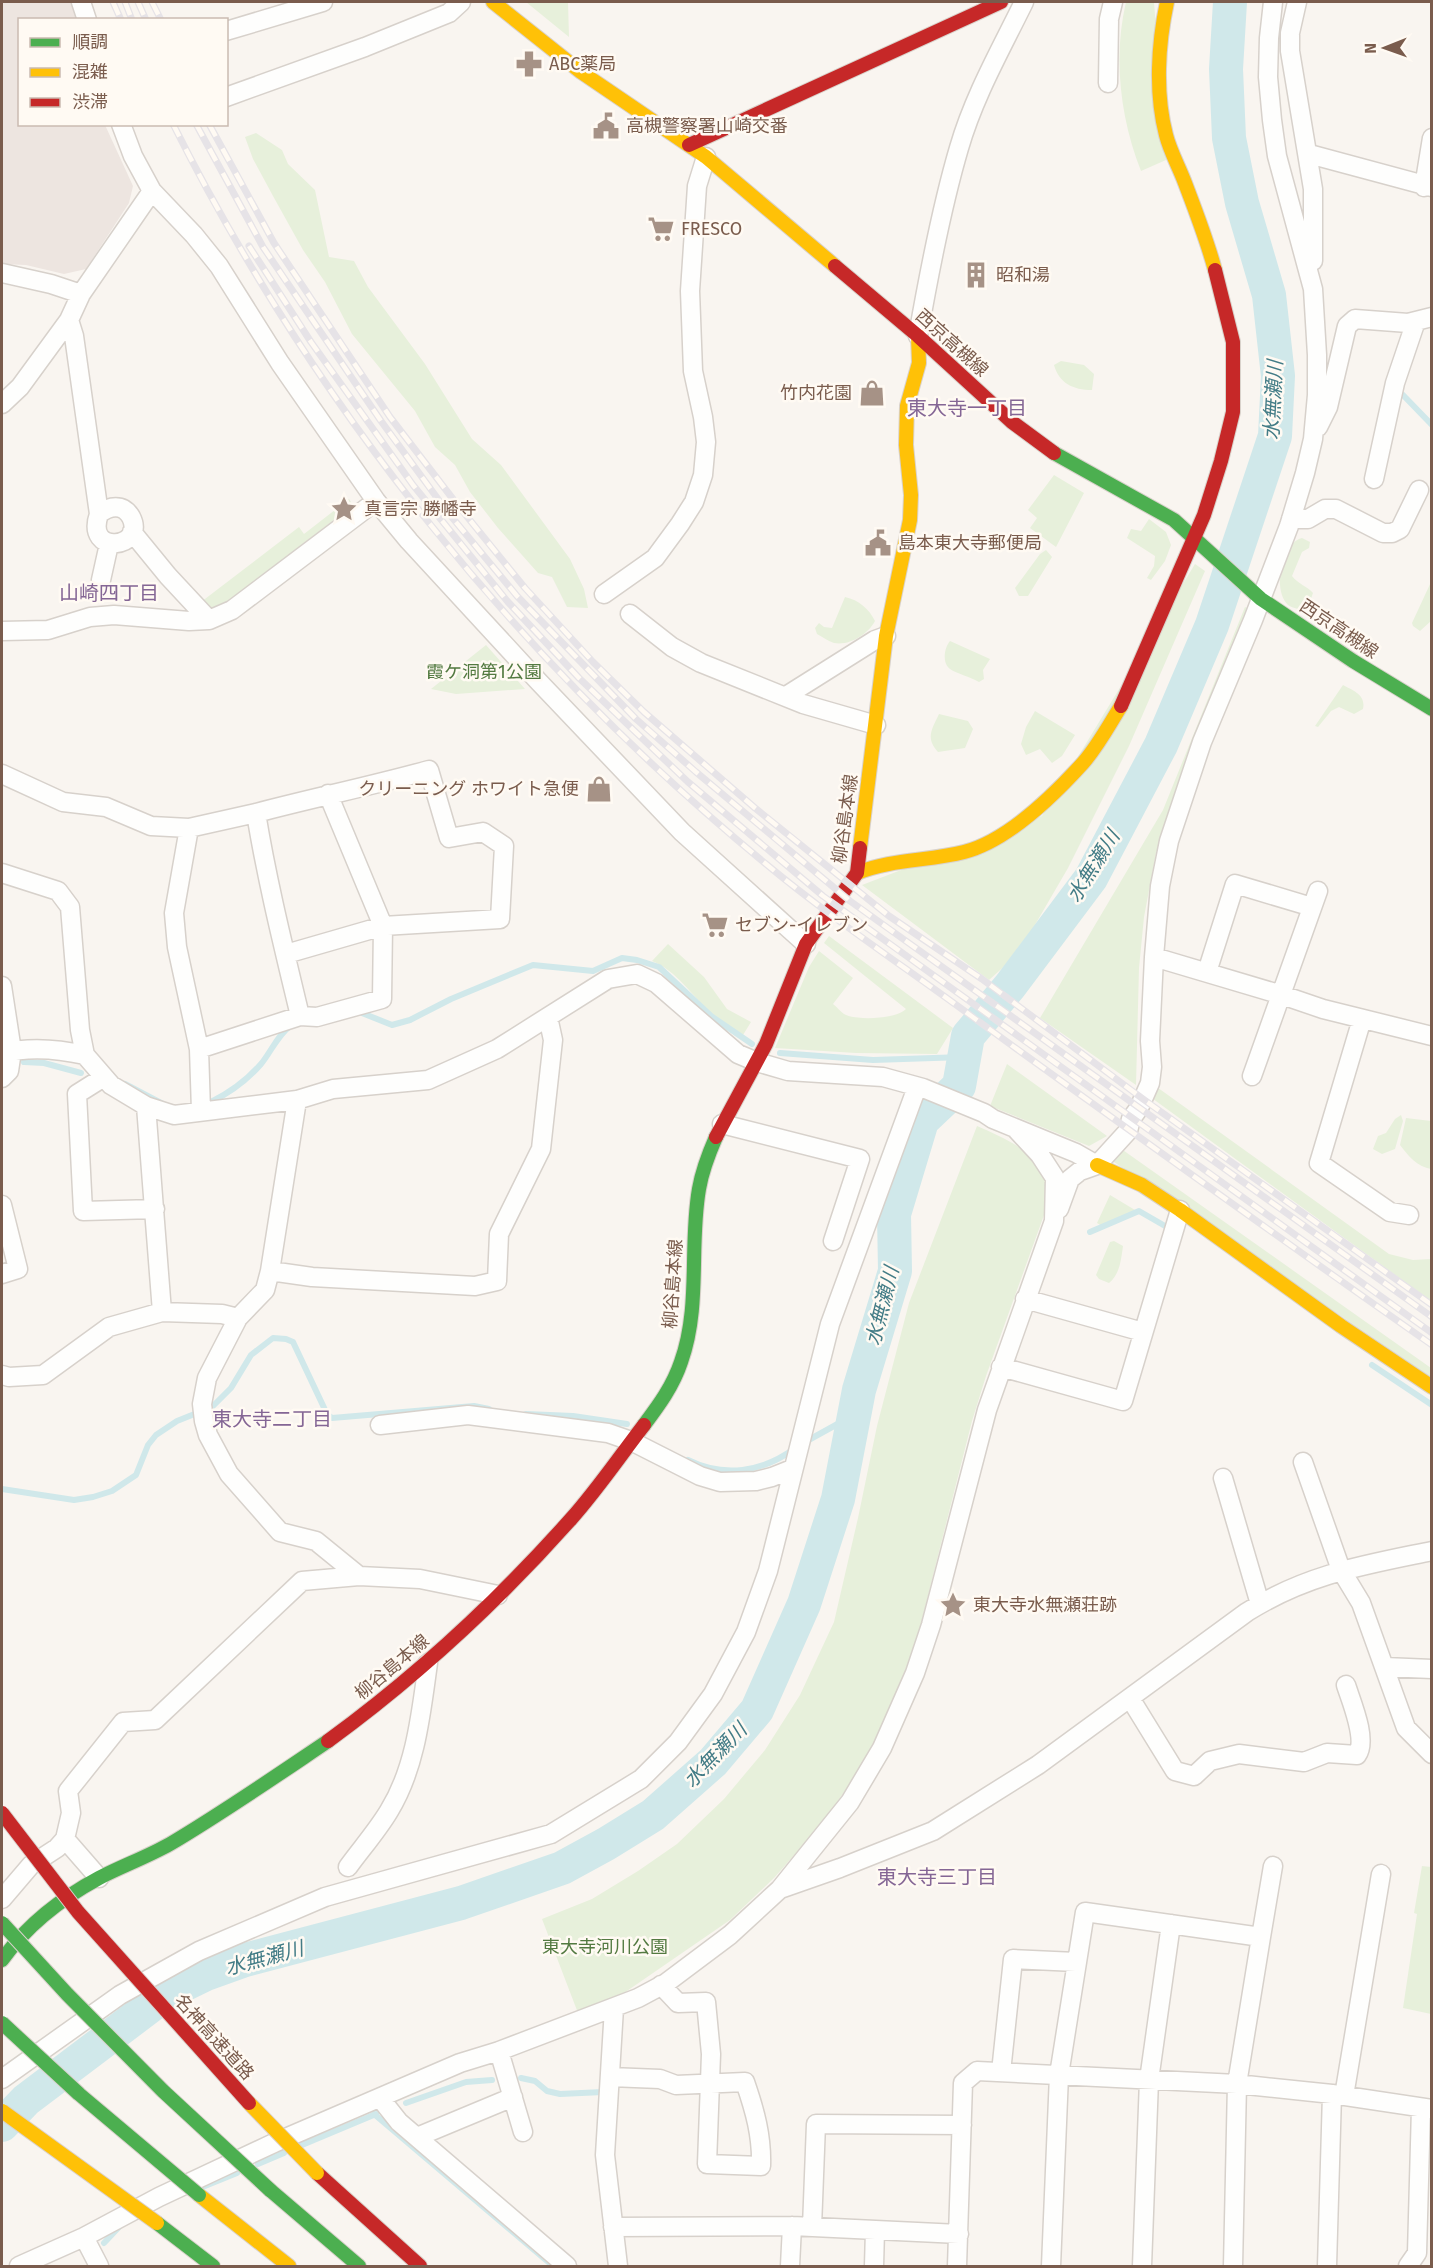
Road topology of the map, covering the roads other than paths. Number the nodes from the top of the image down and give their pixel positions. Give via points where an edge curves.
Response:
1 (81, 2) edge
2 (323, 2) edge
3 (462, 2) edge
4 (493, 2) edge
5 (1001, 2) edge
6 (1024, 2) edge
7 (1113, 2) edge
8 (1167, 2) edge
9 (1273, 2) edge
10 (1297, 2) edge
11 (86, 18) edge
12 (228, 30) edge
13 (1108, 83) dead end
14 (228, 94) edge
15 (122, 126) edge
16 (1431, 138) edge
17 (689, 145) junction
18 (1309, 154) junction
19 (706, 157) junction
20 (1428, 187) edge
21 (152, 191) junction
22 (2, 273) edge
23 (1313, 289) junction
24 (81, 294) junction
25 (1424, 319) edge
26 (69, 320) junction
27 (918, 336) junction
28 (2, 404) edge
29 (1313, 439) junction
30 (1374, 479) dead end
31 (1419, 490) dead end
32 (376, 501) junction
33 (99, 514) junction
34 (1291, 519) junction
35 (132, 532) junction
36 (109, 543) junction
37 (1198, 543) junction
38 (101, 580) dead end
39 (604, 594) dead end
40 (1258, 596) junction
41 (630, 614) dead end
42 (209, 620) junction
43 (2, 631) edge
44 (886, 636) junction
45 (786, 696) junction
46 (1431, 709) edge
47 (876, 725) junction
48 (2, 774) edge
49 (328, 794) junction
50 (256, 813) junction
51 (189, 828) junction
52 (2, 873) edge
53 (857, 873) junction
54 (382, 926) junction
55 (806, 944) junction
56 (286, 954) junction
57 (1154, 957) junction
58 (1207, 972) junction
59 (2, 986) edge
60 (1282, 995) junction
61 (300, 1016) junction
62 (548, 1017) junction
63 (1362, 1019) junction
64 (1431, 1036) edge
65 (199, 1049) junction
66 (7, 1052) edge
67 (85, 1055) junction
68 (757, 1062) junction
69 (1252, 1076) dead end
70 (104, 1077) junction
71 (2, 1078) edge
72 (920, 1088) junction
73 (297, 1100) junction
74 (146, 1106) junction
75 (201, 1111) junction
76 (722, 1124) junction
77 (1015, 1128) junction
78 (1097, 1165) junction
79 (2, 1205) edge
80 (155, 1209) junction
81 (1180, 1210) junction
82 (1409, 1215) dead end
83 (1054, 1221) junction
84 (833, 1240) dead end
85 (270, 1271) junction
86 (2, 1274) edge
87 (1025, 1299) junction
88 (162, 1312) junction
89 (238, 1318) junction
90 (1143, 1332) junction
91 (1001, 1367) junction
92 (2, 1375) edge
93 (1431, 1387) edge
94 (380, 1425) dead end
95 (631, 1442) junction
96 (1303, 1462) dead end
97 (792, 1468) junction
98 (1223, 1478) dead end
99 (1431, 1551) edge
100 (1341, 1570) junction
101 (359, 1576) junction
102 (498, 1595) junction
103 (1260, 1604) junction
104 (428, 1663) junction
105 (1385, 1666) junction
106 (1431, 1669) edge
107 (1346, 1685) dead end
108 (1130, 1698) junction
109 (1431, 1754) edge
110 (2, 1813) edge
111 (65, 1839) junction
112 (1273, 1866) dead end
113 (348, 1868) dead end
114 (1381, 1874) dead end
115 (99, 1878) junction
116 (780, 1889) junction
117 (2, 1899) edge
118 (2, 1923) edge
119 (1171, 1924) junction
120 (1261, 1937) junction
121 (2, 1960) edge
122 (1076, 1962) junction
123 (661, 1985) junction
124 (614, 2008) junction
125 (2, 2024) edge
126 (499, 2051) junction
127 (1001, 2072) junction
128 (1059, 2075) junction
129 (610, 2077) junction
130 (2, 2079) edge
131 (1149, 2080) junction
132 (1237, 2084) junction
133 (710, 2085) junction
134 (1338, 2095) junction
135 (380, 2097) junction
136 (513, 2097) junction
137 (1426, 2109) edge
138 (2, 2110) edge
139 (962, 2125) junction
140 (523, 2132) dead end
141 (417, 2137) junction
142 (792, 2226) junction
143 (613, 2227) junction
144 (812, 2227) junction
145 (875, 2230) junction
146 (959, 2234) junction
147 (84, 2237) junction
148 (20, 2266) edge
149 (99, 2266) edge
150 (213, 2266) edge
151 (289, 2266) edge
152 (359, 2266) edge
153 (420, 2266) edge
154 (567, 2266) edge
155 (618, 2266) edge
156 (790, 2266) edge
157 (874, 2266) edge
158 (957, 2266) edge
159 (1051, 2266) edge
160 (1142, 2266) edge
161 (1233, 2266) edge
162 (1327, 2266) edge
163 (1408, 2266) edge

1 - 11 street
2 - 12 street
3 - 14 street via 449,13
4 - 17 main road, 西京高槻線 via 581,72
5 - 17 main road
6 - 27 street via 978,95 959,147
7 - 13 street
8 - 37 main road via 1160,64 1166,135 1205,233 1233,342 1233,412
9 - 23 street via 1268,77 1277,156
10 - 18 street via 1290,51
15 - 21 street
16 - 20 street
17 - 19 main road, 西京高槻線
18 - 20 street
18 - 23 street
19 - 27 main road, 西京高槻線
19 - 39 street via 697,186 690,291 693,371 706,442 703,475 694,502 655,558
21 - 24 street
21 - 32 street via 219,266 261,336
22 - 24 street
23 - 29 street via 1317,365
24 - 26 street
25 - 29 street via 1407,323 1350,322 1328,406
25 - 30 street via 1395,384
26 - 28 street via 20,387
26 - 33 street
27 - 37 main road, 西京高槻線 via 1012,422 1058,456 1174,520
27 - 44 main road, 柳谷島本線 via 919,363 907,406 910,520
29 - 34 street
31 - 34 street via 1400,529 1392,533 1383,533 1336,509 1325,508 1308,519
32 - 42 street via 232,610
32 - 55 street via 484,624 666,815
33 - 35 street via 108,507 119,507 128,512
33 - 36 street via 95,525 99,537
34 - 40 street
35 - 36 street via 127,540
35 - 42 street
36 - 38 street
37 - 40 main road, 西京高槻線
37 - 53 main road via 1124,700 1084,762 1026,818 979,847
40 - 46 main road, 西京高槻線
40 - 57 street via 1169,841 1160,886
41 - 45 street via 672,647 701,663
42 - 43 street via 114,615 90,617 48,630
44 - 45 street
44 - 47 main road, 柳谷島本線
45 - 47 street
47 - 53 main road, 柳谷島本線
48 - 51 street via 63,802 106,807 151,826
49 - 50 street
49 - 54 street
49 - 54 street via 429,770 448,838 483,832 504,846 500,919
50 - 51 street
50 - 56 street
51 - 65 street via 174,913 177,948
52 - 67 street via 58,891 70,907
53 - 55 main road, 柳谷島本線
54 - 56 street
54 - 61 street via 382,999 317,1017
55 - 68 main road, 柳谷島本線
56 - 61 street
57 - 58 street
57 - 78 street via 1150,1083 1128,1131
58 - 60 street
58 - 60 street via 1235,884 1315,899
59 - 66 street
60 - 63 street
60 - 69 street
61 - 65 street
62 - 68 street via 608,980 636,974 656,983 738,1054
62 - 73 street via 497,1049 428,1080 333,1089
62 - 85 street via 553,1040 541,1149 499,1234 497,1281 475,1286
63 - 64 street
63 - 82 street via 1319,1163 1390,1212
65 - 75 street
66 - 67 street via 66,1050
66 - 71 street via 9,1071
67 - 70 street
68 - 72 street via 788,1071 883,1077
68 - 76 main road, 柳谷島本線
70 - 74 street
70 - 80 street via 77,1094 83,1211
72 - 77 street
72 - 97 street via 830,1324
73 - 75 street
73 - 85 street
74 - 75 street via 174,1115
74 - 80 street
76 - 84 street via 860,1159
76 - 95 main road, 柳谷島本線 via 699,1188 691,1322 681,1363 665,1397
77 - 78 street
77 - 83 street via 1041,1155 1055,1178
78 - 81 main road via 1142,1185
78 - 83 street via 1070,1179
79 - 86 street via 18,1269
80 - 88 street
81 - 90 street
81 - 93 main road
83 - 87 street
85 - 89 street via 265,1290
87 - 90 street
87 - 91 street
88 - 89 street
88 - 92 street via 109,1326 43,1375
89 - 101 street via 207,1378 202,1404 208,1435 229,1474 279,1532 316,1541
90 - 91 street via 1123,1401
91 - 116 street via 915,1673 882,1748 850,1802
94 - 95 street via 468,1415 608,1433
95 - 97 street via 720,1482 772,1478
95 - 102 main road, 柳谷島本線 via 572,1518
96 - 100 street
97 - 130 street via 768,1571 746,1632 713,1694 678,1742 641,1779 552,1834 325,1898 199,1951 120,1995
98 - 103 street
99 - 100 street
100 - 103 street via 1310,1579
100 - 105 street via 1361,1603
101 - 102 street via 420,1579
101 - 111 street via 302,1581 155,1720 123,1722 68,1791 71,1814
102 - 104 main road, 柳谷島本線
103 - 108 street
104 - 113 street via 409,1769 390,1810
104 - 115 main road, 柳谷島本線 via 330,1740 241,1800 168,1845
105 - 106 street
105 - 109 street via 1406,1728
107 - 108 street via 1361,1736 1357,1755 1327,1753 1304,1762 1239,1754 1210,1761 1194,1776 1175,1771
108 - 116 street via 1038,1765 933,1831
110 - 153 main road, 名神高速道路, bridge via 78,1912 269,2125
111 - 115 street
111 - 117 street via 31,1865
112 - 120 street
114 - 134 street
115 - 121 main road, 柳谷島本線 via 57,1903
116 - 123 street via 730,1935
118 - 152 main road, bridge via 163,2091
119 - 120 street
119 - 122 street via 1085,1911
119 - 131 street
120 - 132 street
122 - 127 street via 1014,1959
122 - 128 street
123 - 124 street
123 - 133 street via 678,2003 706,2002
124 - 126 street
124 - 129 street
125 - 151 main road, bridge via 79,2094
126 - 135 street
126 - 136 street
127 - 128 street
127 - 139 street via 977,2071 963,2084
128 - 131 street
128 - 159 street
129 - 133 street
129 - 143 street via 605,2155
131 - 132 street
131 - 160 street
132 - 134 street
132 - 161 street
133 - 133 street via 746,2082 762,2144 760,2166 707,2164
134 - 137 street
134 - 162 street
135 - 141 street via 399,2122
135 - 147 street via 159,2197
136 - 140 street
136 - 141 street
137 - 163 street via 1417,2253
138 - 150 main road, bridge
139 - 144 street via 816,2124
139 - 146 street
141 - 154 street
142 - 143 street
142 - 144 street
142 - 156 street
143 - 155 street
144 - 145 street
145 - 146 street
145 - 157 street
146 - 158 street
147 - 148 street
147 - 149 street

